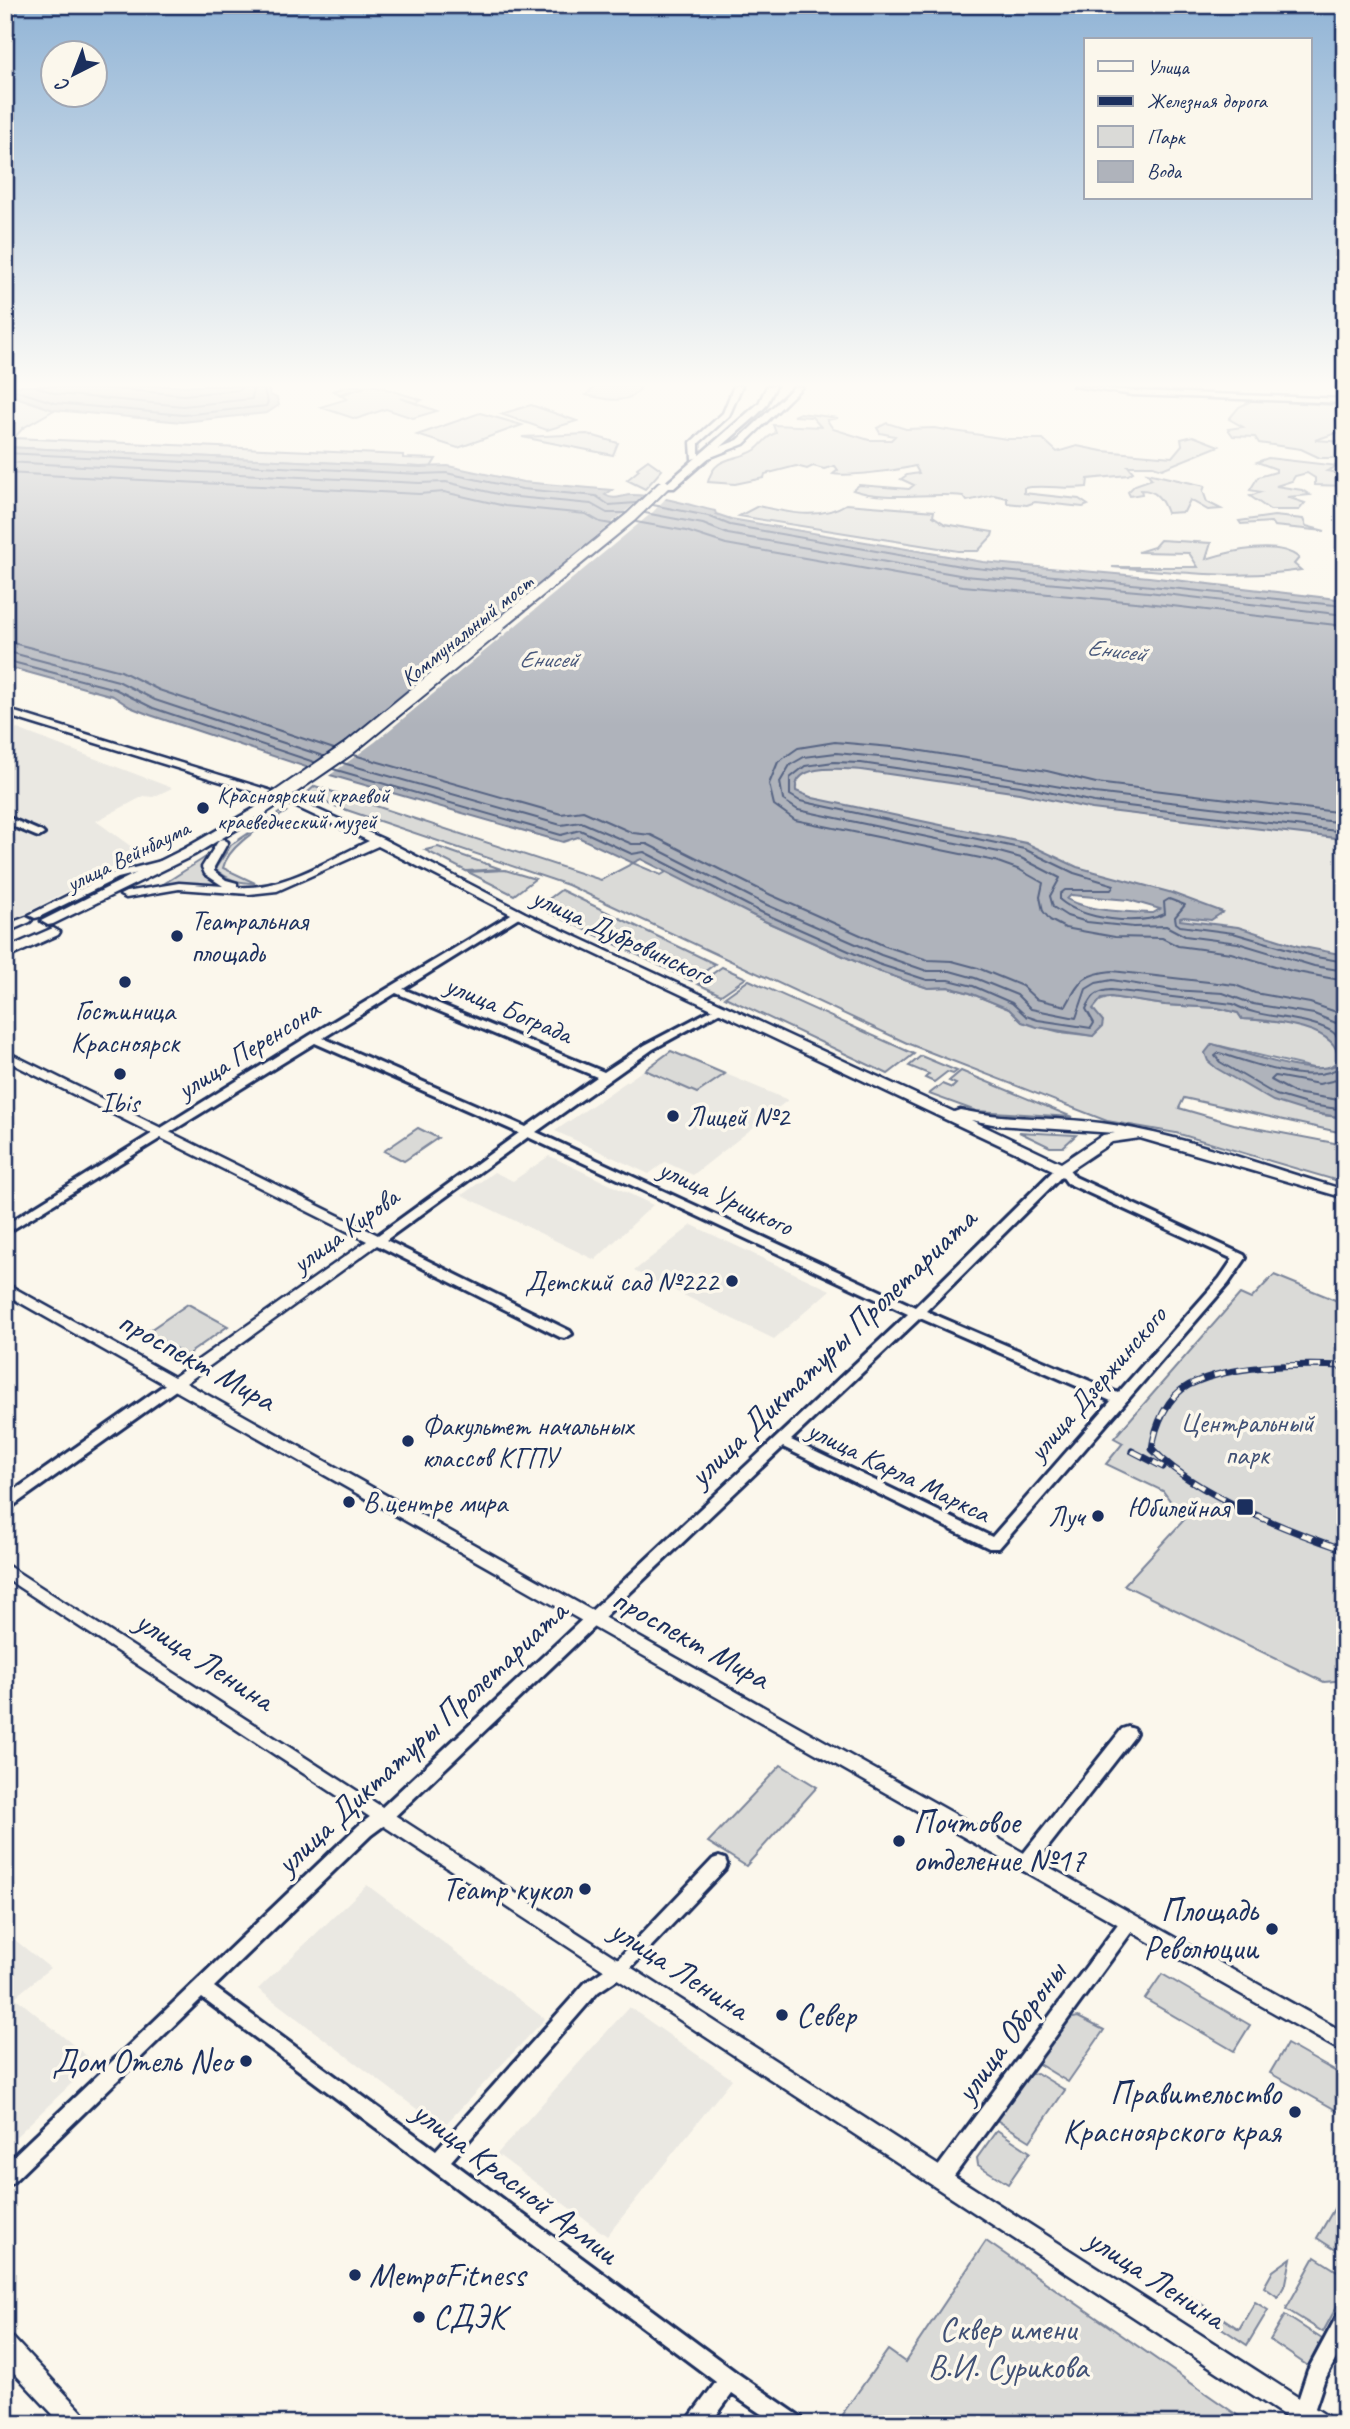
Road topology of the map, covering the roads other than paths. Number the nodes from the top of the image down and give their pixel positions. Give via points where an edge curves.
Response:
1 (655, 499) edge
2 (7, 714) edge
3 (271, 794) dead end
4 (294, 802) dead end
5 (267, 809) junction
6 (323, 814) junction
7 (5, 819) edge
8 (39, 834) dead end
9 (223, 842) junction
10 (379, 842) junction
11 (126, 895) junction
12 (518, 913) junction
13 (44, 923) junction
14 (5, 930) edge
15 (5, 944) edge
16 (5, 956) edge
17 (395, 989) junction
18 (721, 1009) junction
19 (313, 1038) junction
20 (5, 1055) edge
21 (605, 1076) junction
22 (935, 1107) junction
23 (162, 1132) junction
24 (527, 1132) junction
25 (1141, 1134) junction
26 (1062, 1169) junction
27 (1345, 1194) edge
28 (5, 1230) edge
29 (377, 1240) junction
30 (1240, 1258) joint
31 (5, 1288) edge
32 (917, 1313) junction
33 (565, 1334) dead end
34 (175, 1384) junction
35 (1119, 1399) junction
36 (782, 1441) junction
37 (5, 1504) edge
38 (995, 1544) joint
39 (5, 1570) edge
40 (593, 1619) junction
41 (1129, 1733) dead end
42 (384, 1816) junction
43 (719, 1864) dead end
44 (1025, 1864) junction
45 (1129, 1922) junction
46 (619, 1969) junction
47 (202, 1988) junction
48 (1345, 2044) edge
49 (437, 2162) junction
50 (5, 2177) edge
51 (941, 2178) junction
52 (1345, 2321) edge
53 (5, 2346) edge
54 (730, 2380) junction
55 (1307, 2420) edge
56 (78, 2424) edge
57 (698, 2424) edge
58 (794, 2424) edge

1 - 5 highway, Коммунальный мост, bridge via 359,746
2 - 3 main road
4 - 6 main road, улица Дубровинского
5 - 9 highway, улица Вейнбаума
5 - 13 highway, улица Вейнбаума
6 - 9 main road via 354,840 353,846 272,884 232,885 214,877 208,866
6 - 10 main road, улица Дубровинского
7 - 8 street
9 - 11 highway, улица Вейнбаума
10 - 11 main road via 277,888 249,891 179,886
10 - 12 main road, улица Дубровинского
11 - 13 highway, улица Вейнбаума
12 - 17 street, улица Перенсона
12 - 18 main road, улица Дубровинского
13 - 14 main road
13 - 15 highway, улица Вейнбаума
13 - 16 highway, улица Вейнбаума via 29,944
17 - 19 street, улица Перенсона
17 - 21 street, улица Бограда
18 - 21 street, улица Кирова
18 - 22 main road, улица Дубровинского
19 - 23 street, улица Перенсона
19 - 24 street, улица Урицкого
20 - 23 main road
21 - 24 street, улица Кирова
22 - 25 main road, улица Дубровинского via 994,1120
22 - 26 main road, улица Дубровинского
23 - 28 street, улица Перенсона
23 - 29 main road
24 - 29 street, улица Кирова
24 - 32 street, улица Урицкого
25 - 26 main road, улица Дубровинского via 1108,1138
25 - 27 main road, улица Дубровинского
26 - 30 street, улица Дубровинского via 1071,1180
26 - 32 street, улица Диктатуры Пролетариата
29 - 33 street
29 - 34 main road, улица Кирова
30 - 35 street, улица Дзержинского
31 - 34 main road, проспект Мира
32 - 35 street, улица Урицкого
32 - 36 street, улица Диктатуры Пролетариата
34 - 37 street, улица Кирова
34 - 40 main road, проспект Мира
35 - 38 street, улица Дзержинского
36 - 38 street, улица Карла Маркса
36 - 40 street, улица Диктатуры Пролетариата
39 - 42 main road, улица Ленина
40 - 42 street, улица Диктатуры Пролетариата
40 - 44 main road, проспект Мира
41 - 44 street
42 - 46 main road, улица Ленина
42 - 47 street, улица Диктатуры Пролетариата
43 - 46 street
44 - 45 main road, проспект Мира
45 - 48 main road, проспект Мира
45 - 51 street, улица Обороны
46 - 49 street via 592,1987
46 - 51 main road, улица Ленина
47 - 49 street, улица Красной Армии
47 - 50 street, улица Диктатуры Пролетариата
49 - 54 street, улица Красной Армии
51 - 55 main road, улица Ленина
52 - 55 street via 1315,2377
53 - 56 main road
54 - 57 street
54 - 58 street, улица Красной Армии

